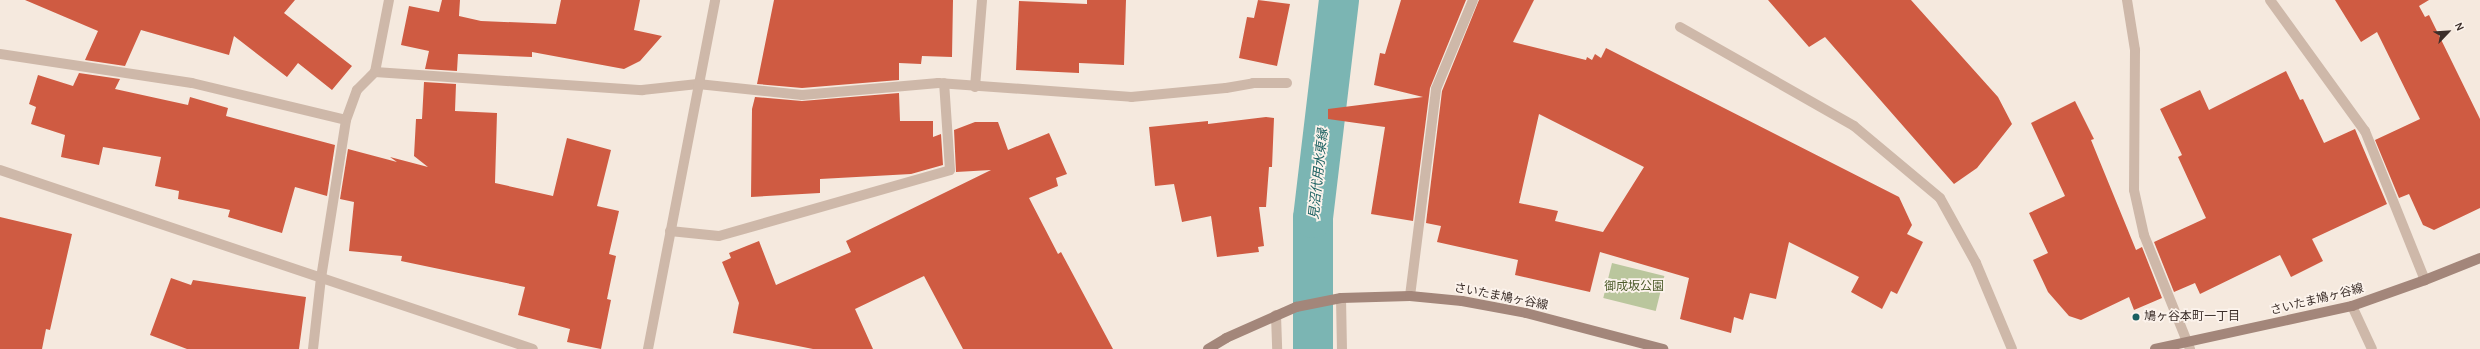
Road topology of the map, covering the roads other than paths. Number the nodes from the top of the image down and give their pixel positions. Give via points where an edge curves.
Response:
1 (389, 0) edge
2 (715, 0) edge
3 (982, 0) edge
4 (1473, 0) edge
5 (2127, 0) edge
6 (2270, 0) edge
7 (1680, 27) dead end
8 (0, 54) edge
9 (375, 72) junction
10 (944, 83) junction
11 (1287, 83) dead end
12 (698, 84) junction
13 (975, 87) junction
14 (346, 120) junction
15 (0, 170) edge
16 (670, 231) junction
17 (2480, 258) edge
18 (320, 278) junction
19 (2426, 280) junction
20 (1410, 296) junction
21 (1341, 298) junction
22 (2352, 306) junction
23 (1276, 315) junction
24 (2189, 346) edge
25 (313, 349) edge
26 (533, 349) edge
27 (648, 349) edge
28 (1208, 349) edge
29 (1277, 349) edge
30 (1342, 349) edge
31 (1663, 349) edge
32 (2012, 349) edge
33 (2155, 349) edge
34 (2372, 349) edge

1 - 9 street
2 - 12 street
3 - 13 street
4 - 20 street via 1436,89
5 - 24 street via 2135,50 2134,190 2144,235
6 - 19 street via 2365,131
7 - 32 street via 1854,126 1940,198 1976,263
8 - 14 street via 192,83
9 - 12 street via 642,90
9 - 14 street via 357,90
10 - 12 street via 802,95
10 - 13 street
10 - 16 street via 950,170 719,236
11 - 13 street via 1253,83 1130,97
12 - 16 street
14 - 18 street
15 - 18 street
16 - 27 street
17 - 19 main road, さいたま鳩ヶ谷線
18 - 25 street
18 - 26 street
19 - 22 main road, さいたま鳩ヶ谷線
20 - 21 main road, さいたま鳩ヶ谷線
20 - 31 main road, さいたま鳩ヶ谷線 via 1462,300 1526,313
21 - 23 main road, さいたま鳩ヶ谷線 via 1296,307
21 - 30 street
22 - 24 main road, さいたま鳩ヶ谷線
22 - 34 street
23 - 28 main road
23 - 29 street
24 - 33 main road, さいたま鳩ヶ谷線

